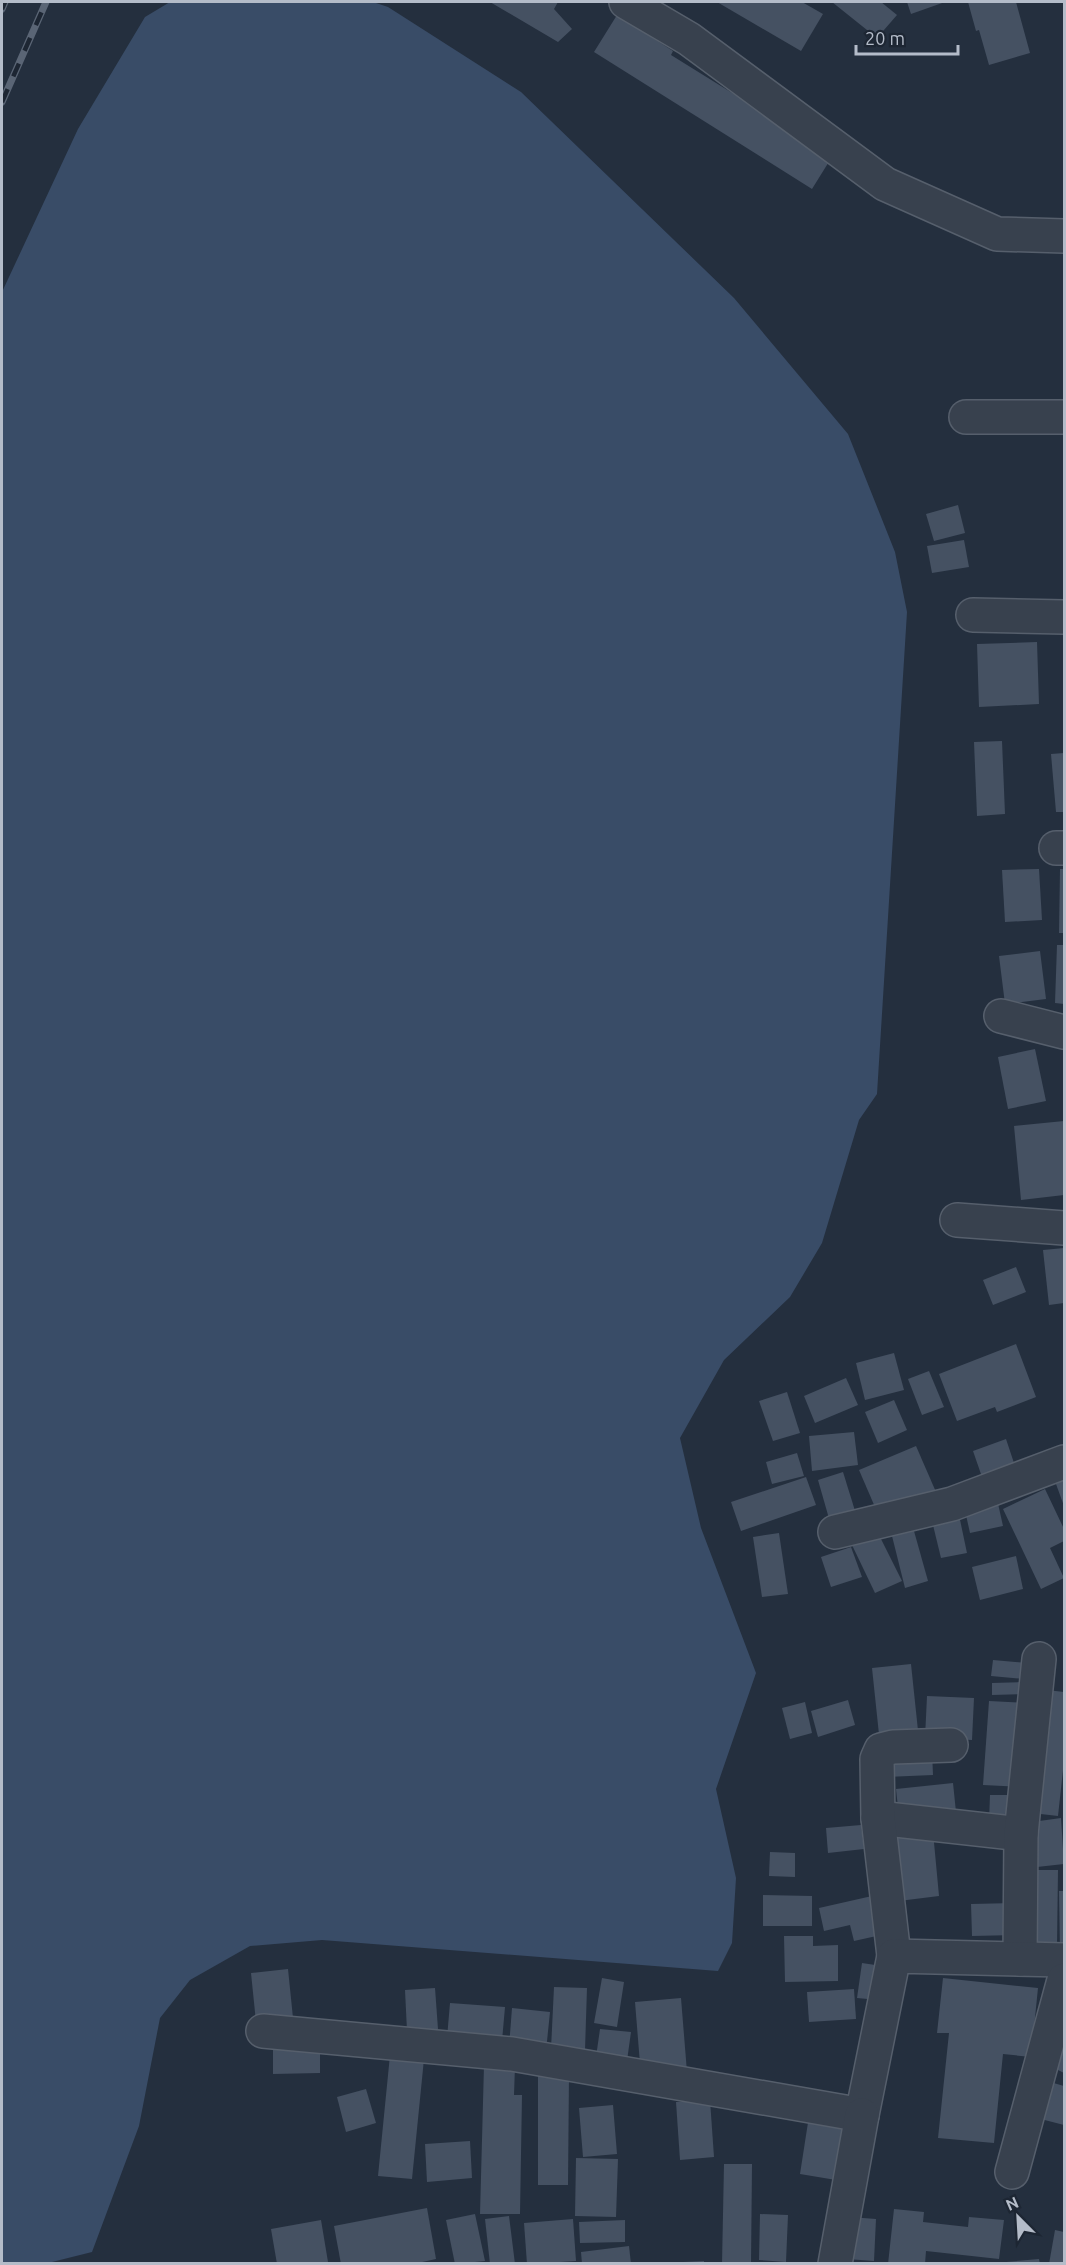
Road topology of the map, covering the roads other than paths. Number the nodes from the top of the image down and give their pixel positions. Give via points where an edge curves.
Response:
1 (626, 2) edge
2 (1065, 236) edge
3 (966, 417) dead end
4 (1065, 417) edge
5 (973, 615) dead end
6 (1065, 617) edge
7 (1001, 1016) dead end
8 (1065, 1032) edge
9 (957, 1220) dead end
10 (1065, 1228) edge
11 (1065, 1462) edge
12 (835, 1532) dead end
13 (1039, 1659) dead end
14 (951, 1745) dead end
15 (878, 1818) junction
16 (1021, 1834) junction
17 (894, 1956) junction
18 (1020, 1959) junction
19 (1065, 1960) edge
20 (1065, 1980) edge
21 (262, 2031) dead end
22 (862, 2115) junction
23 (1011, 2172) dead end
24 (835, 2264) edge

1 - 2 street via 689,39 885,184 997,234
3 - 4 street
5 - 6 street
7 - 8 street
9 - 10 street
11 - 12 street via 952,1504
13 - 16 street
14 - 15 street via 881,1749 876,1759
15 - 16 street
15 - 17 street
16 - 18 street
17 - 18 street
17 - 22 street
18 - 19 street
20 - 23 street
21 - 22 street via 512,2054
22 - 24 street

